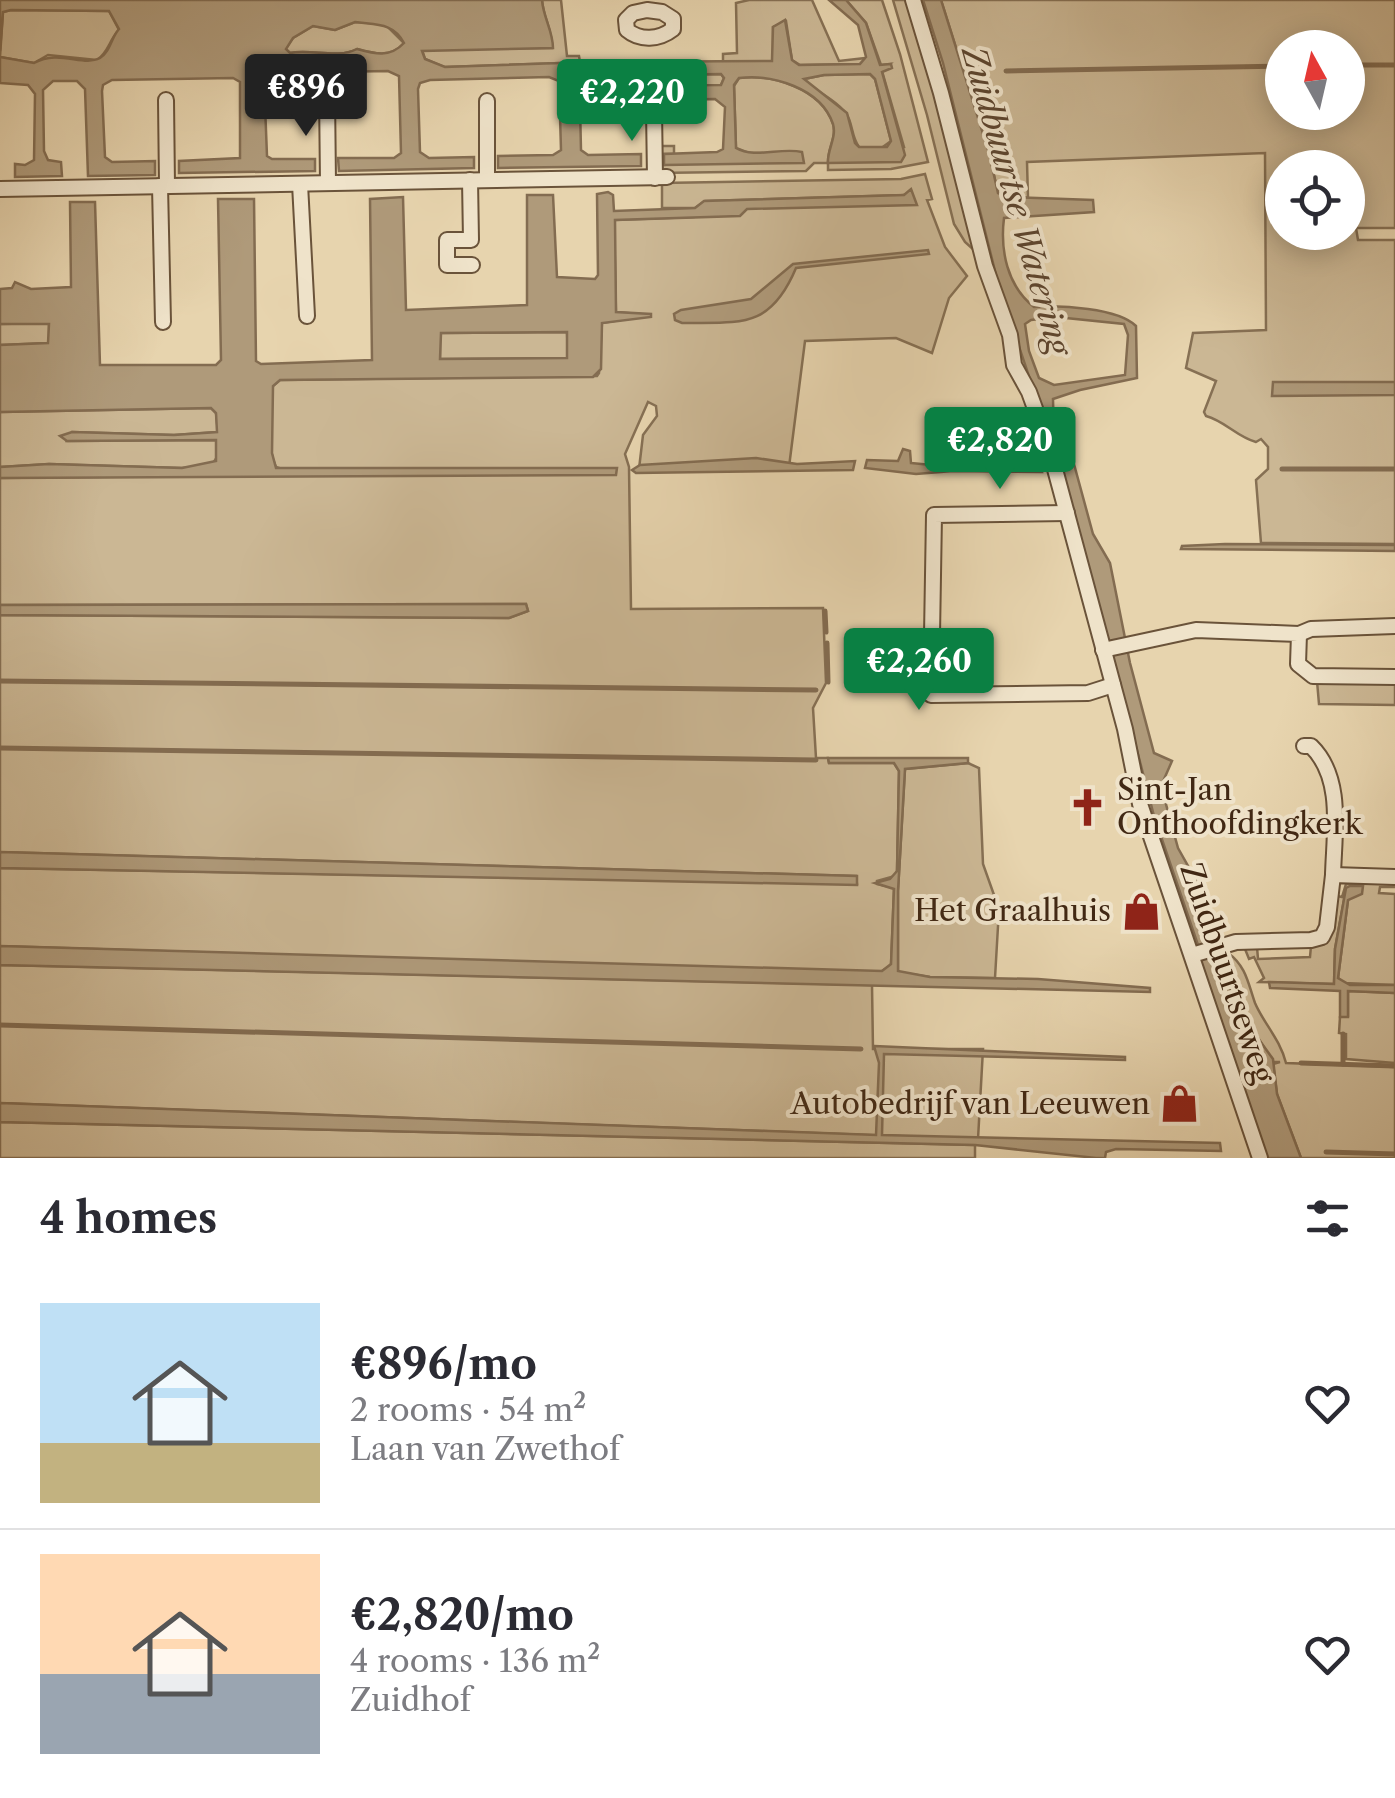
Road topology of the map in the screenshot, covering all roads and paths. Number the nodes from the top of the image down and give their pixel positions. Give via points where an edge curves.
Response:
1 (913, 0) edge
2 (327, 94) dead end
3 (166, 100) dead end
4 (486, 101) dead end
5 (654, 110) dead end
6 (470, 180) junction
7 (487, 180) junction
8 (328, 182) junction
9 (300, 184) junction
10 (163, 186) junction
11 (0, 189) edge
12 (472, 265) dead end
13 (307, 316) dead end
14 (163, 322) dead end
15 (1067, 513) junction
16 (1395, 626) edge
17 (1299, 634) junction
18 (1106, 649) junction
19 (1395, 677) edge
20 (1113, 684) junction
21 (1304, 746) dead end
22 (1333, 875) junction
23 (1395, 876) edge
24 (1195, 954) junction
25 (1260, 1158) edge

1 - 15 street, Zuidbuurtseweg via 1014,365 1029,392
2 - 8 street
3 - 10 street
4 - 7 street
5 - 7 street via 661,178
6 - 7 street
6 - 8 street
6 - 12 street via 471,240 447,240 447,266
8 - 9 street
9 - 10 street
9 - 13 street
10 - 11 street
10 - 14 street
15 - 18 street, Zuidbuurtseweg
15 - 20 street via 934,515 931,695 1088,693
16 - 17 street
17 - 18 street via 1196,630
17 - 19 street via 1298,664 1314,676
18 - 20 street, Zuidbuurtseweg
20 - 24 street, Zuidbuurtseweg via 1140,804
21 - 22 street via 1321,756 1336,801
22 - 23 street
22 - 24 street via 1322,937 1236,942
24 - 25 street, Zuidbuurtseweg

